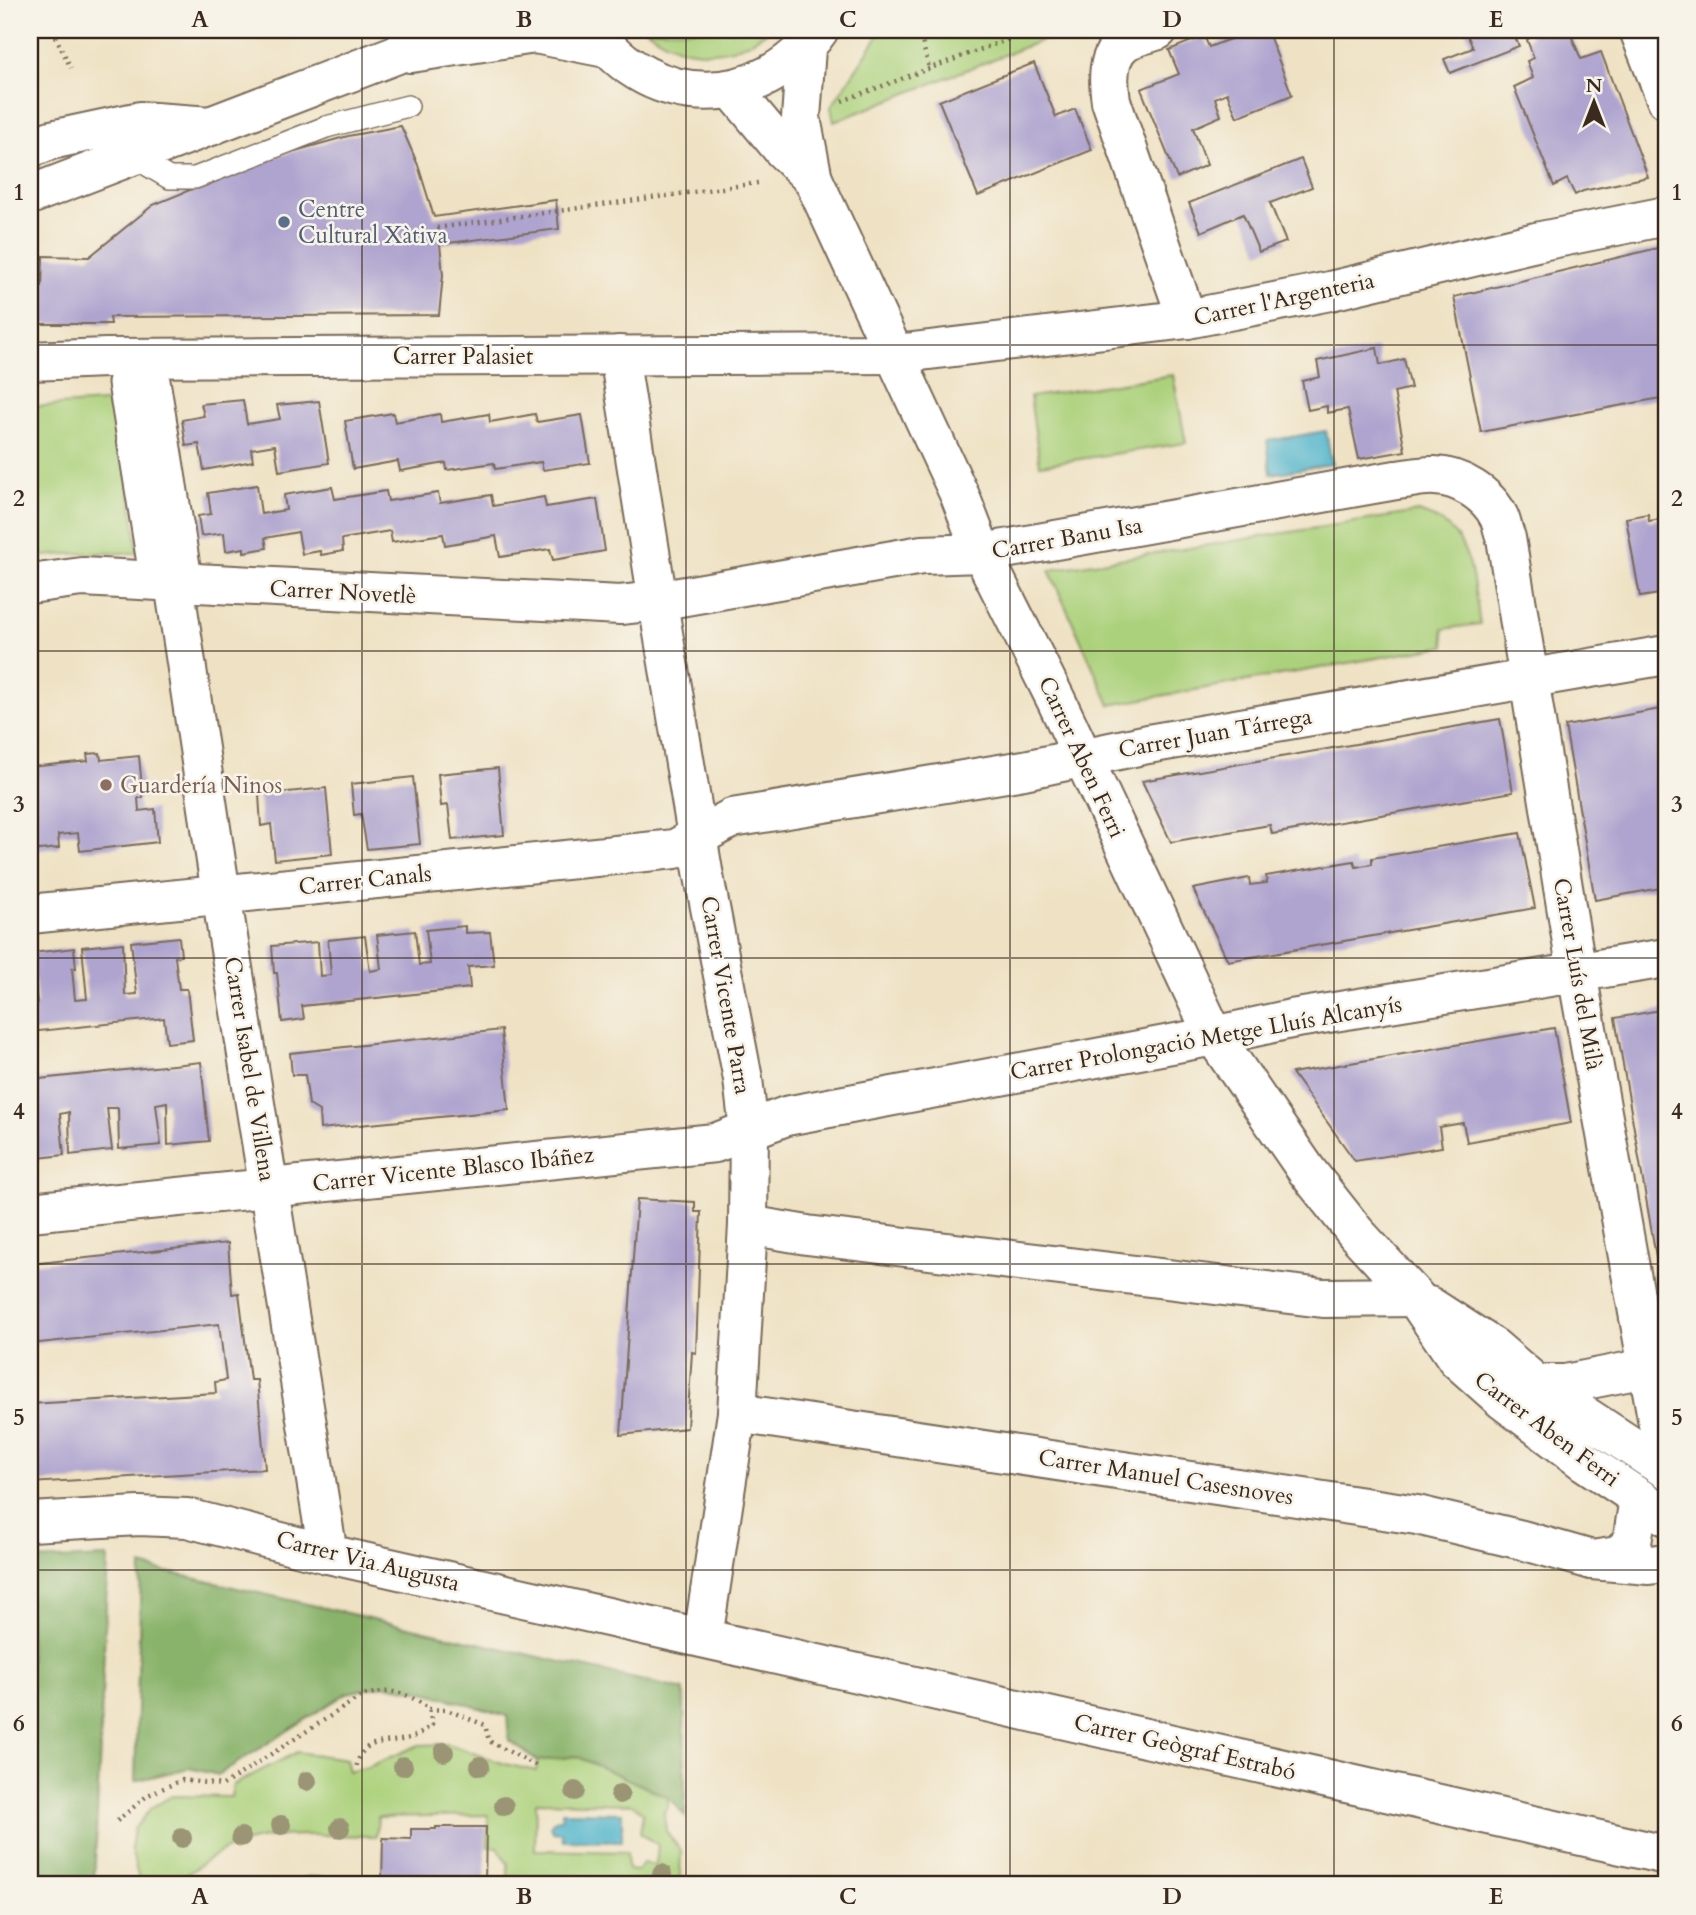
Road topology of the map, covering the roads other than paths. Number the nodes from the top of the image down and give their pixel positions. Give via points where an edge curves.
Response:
1 (441, 30) edge
2 (1158, 30) edge
3 (1639, 30) edge
4 (600, 39) edge
5 (812, 39) edge
6 (395, 55) junction
7 (732, 89) junction
8 (1666, 99) edge
9 (408, 106) dead end
10 (211, 125) junction
11 (30, 148) edge
12 (132, 156) junction
13 (813, 178) junction
14 (30, 195) edge
15 (1666, 216) edge
16 (1187, 319) junction
17 (896, 354) junction
18 (619, 355) junction
19 (30, 361) edge
20 (139, 382) dead end
21 (1474, 489) joint
22 (982, 553) junction
23 (171, 573) junction
24 (30, 584) edge
25 (657, 601) junction
26 (1666, 654) edge
27 (1530, 677) junction
28 (1082, 758) junction
29 (698, 838) junction
30 (221, 894) junction
31 (30, 914) edge
32 (1666, 958) edge
33 (1577, 973) junction
34 (1214, 1036) junction
35 (749, 1130) junction
36 (269, 1187) junction
37 (30, 1212) edge
38 (748, 1225) junction
39 (1415, 1297) junction
40 (1657, 1366) edge
41 (1536, 1384) junction
42 (737, 1413) junction
43 (1666, 1468) edge
44 (1653, 1507) edge
45 (30, 1522) edge
46 (328, 1554) junction
47 (1592, 1560) junction
48 (1658, 1564) edge
49 (704, 1638) junction
50 (1666, 1855) edge

1 - 6 street
2 - 16 street via 1125,42 1108,71 1108,84
3 - 8 street
4 - 6 street via 535,34
4 - 7 street via 633,70 664,85 697,91
5 - 7 street via 772,75
5 - 13 street, Carrer Aben Ferri via 801,118
6 - 10 street
7 - 13 street, Carrer Aben Ferri
9 - 12 lane via 326,127 195,178 169,178
10 - 11 street via 140,121
10 - 12 street
12 - 14 street
13 - 17 street, Carrer Aben Ferri
15 - 16 street, Carrer l'Argenteria
16 - 17 street, Carrer l'Argenteria
17 - 18 street, Carrer Palasiet
17 - 22 street, Carrer Aben Ferri
18 - 19 street, Carrer Palasiet
18 - 25 street, Carrer Vicente Parra
20 - 23 street, Carrer Isabel de Villena
21 - 22 street, Carrer Banu Isa via 1435,476 1396,480
21 - 27 street, Carrer Luís del Milà via 1499,517 1506,538
22 - 25 street, Carrer Banu Isa via 922,555
22 - 28 street, Carrer Aben Ferri
23 - 24 street, Carrer Novetlè
23 - 25 street, Carrer Novetlè via 620,605
23 - 30 street, Carrer Isabel de Villena
25 - 29 street, Carrer Vicente Parra
26 - 27 street, Carrer Juan Tárrega
27 - 28 street, Carrer Juan Tárrega
27 - 33 street, Carrer Luís del Milà
28 - 29 street, Carrer Juan Tárrega via 732,818
28 - 34 street, Carrer Aben Ferri
29 - 30 street, Carrer Canals via 675,849
29 - 35 street, Carrer Vicente Parra
30 - 31 street, Carrer Canals
30 - 36 street, Carrer Isabel de Villena
32 - 33 street, Carrer Prolongació Metge Lluís Alcanyís
33 - 34 street, Carrer Prolongació Metge Lluís Alcanyís via 1291,1019
33 - 40 street, Carrer Luís del Milà
34 - 35 street, Carrer Prolongació Metge Lluís Alcanyís via 786,1116
34 - 39 street, Carrer Aben Ferri via 1307,1171
35 - 36 street, Carrer Vicente Blasco Ibáñez via 715,1143
35 - 38 street, Carrer Vicente Parra
36 - 37 street, Carrer Vicente Blasco Ibáñez
36 - 46 street, Carrer Isabel de Villena
38 - 39 street via 1323,1298
38 - 42 street, Carrer Vicente Parra
39 - 41 street, Carrer Aben Ferri via 1493,1348
39 - 44 street, Carrer Aben Ferri via 1457,1359 1503,1400
40 - 41 street via 1565,1384
40 - 43 street, Carrer Luís del Milà
41 - 43 street, Carrer Aben Ferri
42 - 47 street, Carrer Manuel Casesnoves via 1416,1515
42 - 49 street, Carrer Vicente Parra
44 - 47 street via 1632,1543 1618,1556
45 - 46 street, Carrer Via Augusta via 187,1518
46 - 49 street, Carrer Via Augusta
47 - 48 street, Carrer Manuel Casesnoves
49 - 50 street, Carrer Geògraf Estrabó

